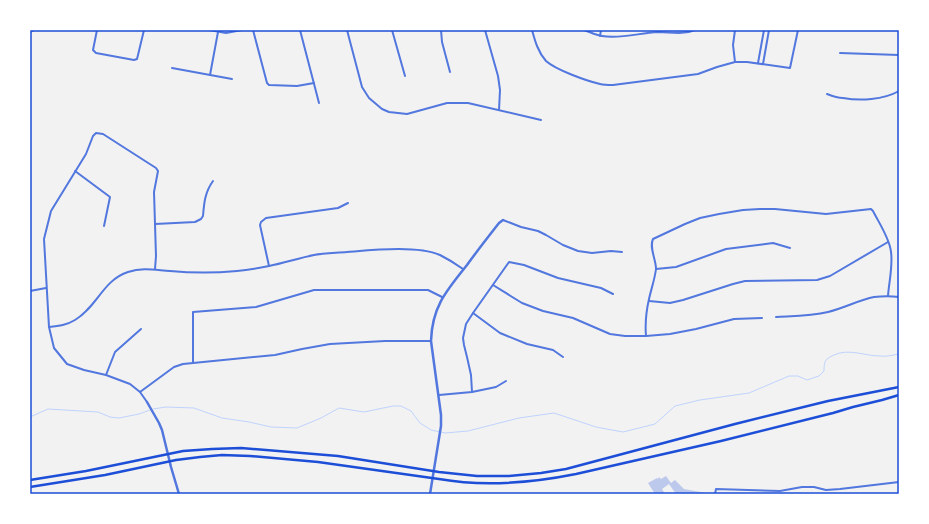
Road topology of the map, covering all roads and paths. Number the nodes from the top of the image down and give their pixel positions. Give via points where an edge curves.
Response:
1 (97, 30) edge
2 (144, 30) edge
3 (209, 30) edge
4 (242, 30) edge
5 (254, 30) edge
6 (300, 30) edge
7 (347, 30) edge
8 (392, 30) edge
9 (441, 30) edge
10 (485, 30) edge
11 (532, 30) edge
12 (584, 30) edge
13 (601, 30) edge
14 (695, 30) edge
15 (735, 30) edge
16 (764, 30) edge
17 (769, 30) edge
18 (798, 30) edge
19 (657, 31) edge
20 (218, 32) junction
21 (600, 36) junction
22 (761, 47) junction
23 (766, 48) junction
24 (840, 53) dead end
25 (899, 55) edge
26 (735, 62) junction
27 (758, 63) junction
28 (763, 64) junction
29 (172, 68) dead end
30 (450, 72) dead end
31 (210, 75) junction
32 (405, 76) dead end
33 (232, 79) dead end
34 (314, 83) junction
35 (899, 91) edge
36 (827, 94) dead end
37 (319, 103) dead end
38 (499, 110) junction
39 (541, 120) dead end
40 (75, 171) junction
41 (213, 181) dead end
42 (348, 203) dead end
43 (503, 220) joint
44 (155, 224) junction
45 (104, 226) dead end
46 (888, 242) junction
47 (790, 248) dead end
48 (622, 252) dead end
49 (269, 266) junction
50 (155, 269) junction
51 (463, 269) junction
52 (656, 269) junction
53 (493, 285) junction
54 (46, 288) junction
55 (30, 291) edge
56 (613, 294) dead end
57 (888, 296) junction
58 (899, 296) edge
59 (442, 297) junction
60 (648, 301) junction
61 (473, 313) junction
62 (776, 317) dead end
63 (762, 318) dead end
64 (49, 327) junction
65 (141, 329) dead end
66 (646, 336) junction
67 (431, 342) junction
68 (563, 357) dead end
69 (193, 363) junction
70 (106, 375) junction
71 (506, 381) dead end
72 (899, 387) edge
73 (140, 392) junction
74 (472, 392) junction
75 (899, 395) edge
76 (439, 396) junction
77 (147, 402) joint
78 (168, 454) junction
79 (170, 462) junction
80 (433, 471) junction
81 (432, 478) junction
82 (30, 480) edge
83 (899, 482) edge
84 (30, 487) edge
85 (179, 494) edge
86 (430, 494) edge
87 (715, 494) edge

1 - 2 street via 93,50 96,53 130,60 137,59
3 - 20 street
4 - 20 street
5 - 34 street via 269,85 297,86
6 - 34 street
7 - 38 street via 362,87 382,109 407,114 447,104 468,103
8 - 32 street
9 - 30 street
10 - 38 street via 498,76
11 - 26 street via 541,55 547,62 560,70 601,84 613,85 698,74
12 - 21 street
13 - 21 street
14 - 19 street via 686,33
15 - 26 street
16 - 22 street
17 - 23 street
18 - 28 street via 790,68
19 - 21 street via 624,36
20 - 31 street
22 - 23 street
22 - 27 street
23 - 28 street
24 - 25 street
26 - 27 street
27 - 28 street
29 - 31 street
31 - 33 street
34 - 37 street
35 - 36 street via 879,98 861,100
38 - 39 street
40 - 44 street via 96,134 103,134 156,168 158,171 154,192
40 - 45 street via 110,197
40 - 54 street via 51,211 44,239
41 - 44 street via 206,194 203,216 200,219 195,222
42 - 49 street via 338,208 266,218 260,225
43 - 48 street via 538,231 578,251
43 - 51 street
44 - 50 street
46 - 52 street via 871,209 826,214 760,208 700,218 653,239 651,244
46 - 57 street via 891,251
46 - 60 street via 830,276 817,280 745,281 676,302
47 - 52 street via 773,243 726,249 676,267
49 - 50 street via 228,271 185,272
49 - 51 street via 313,255 409,249 439,255
50 - 64 street via 137,269 119,276 106,286 76,320
51 - 59 street
52 - 60 street
53 - 56 street via 509,262 558,278 601,288
53 - 61 street
53 - 66 street via 522,303 573,318 610,334
54 - 55 street
54 - 64 street
57 - 58 street
57 - 62 street via 826,312
59 - 67 street via 431,330
59 - 69 street via 428,290 314,290 256,307 194,312
60 - 66 street
61 - 68 street via 500,333 527,344 553,350
61 - 74 street via 466,324 463,338
63 - 66 street via 734,319 681,332
64 - 70 street via 54,348 66,364
65 - 70 street via 114,352
67 - 69 street via 378,341 330,344 275,355
67 - 76 street
69 - 73 street via 174,367
70 - 73 street via 130,384
71 - 74 street via 496,387
72 - 80 main road via 742,422 566,469 503,476
73 - 77 street
74 - 76 street
75 - 81 main road via 721,441 560,478 488,484
76 - 80 street via 441,415
77 - 78 street via 162,430
78 - 79 street
78 - 80 main road via 202,449 241,448 338,456
78 - 82 main road
79 - 81 main road via 200,457 250,456 318,462
79 - 84 main road via 105,476
79 - 85 street
80 - 81 street
81 - 86 street
83 - 87 street via 826,490 802,486 780,491 716,488

